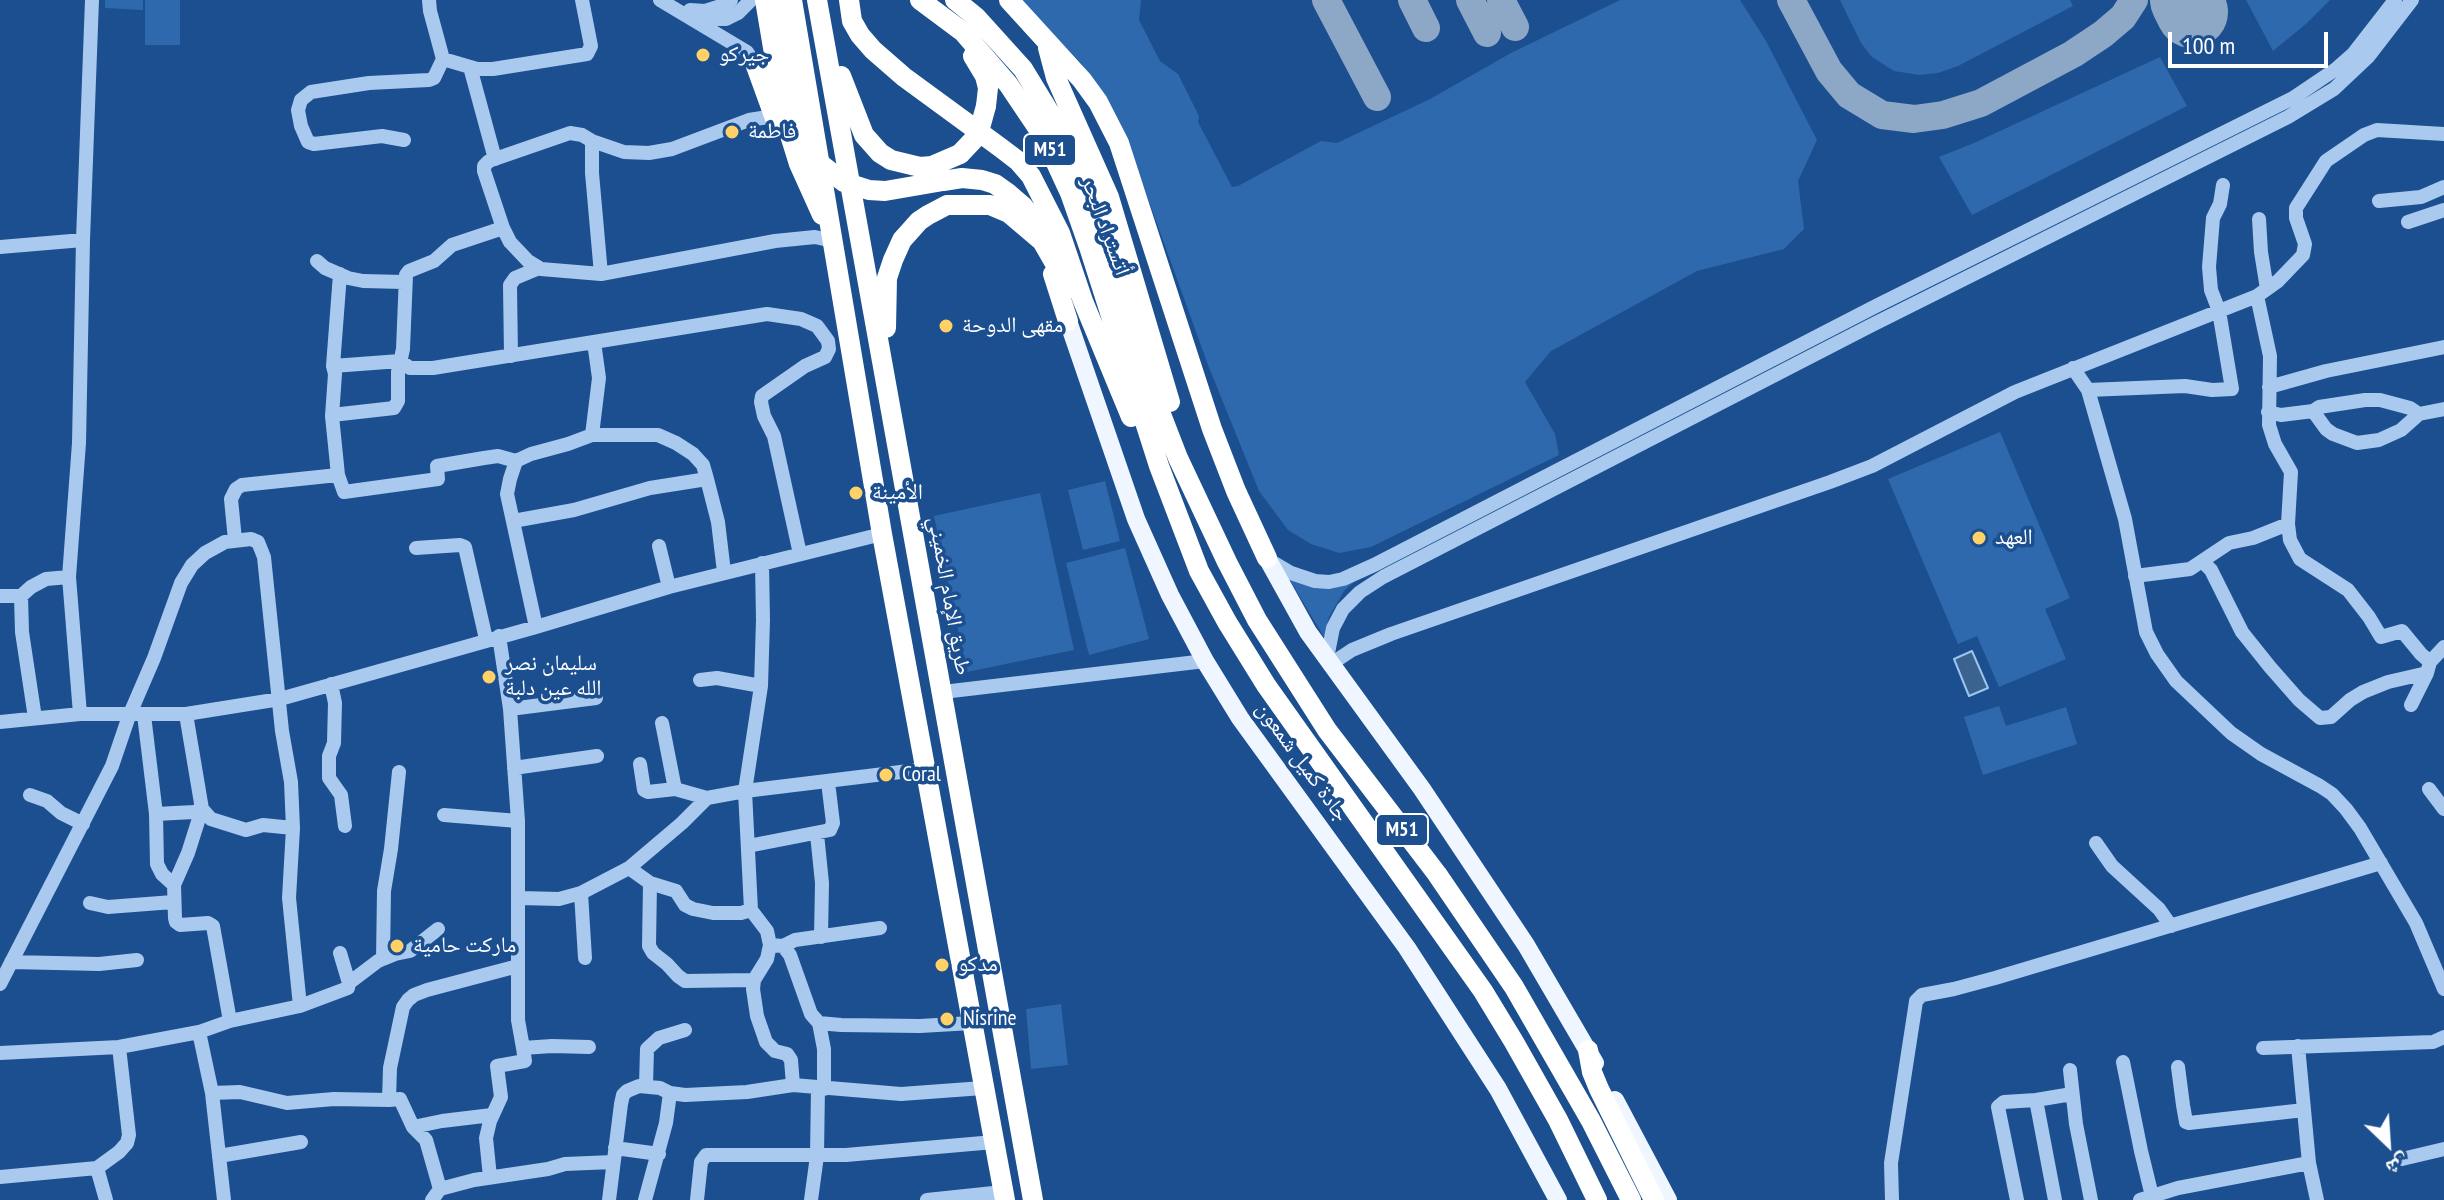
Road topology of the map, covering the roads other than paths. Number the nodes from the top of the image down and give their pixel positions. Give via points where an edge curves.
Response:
1 (92, 0) edge
2 (429, 0) edge
3 (582, 0) edge
4 (660, 0) edge
5 (731, 0) edge
6 (751, 0) edge
7 (765, 0) edge
8 (778, 0) edge
9 (792, 0) edge
10 (849, 0) edge
11 (906, 0) edge
12 (920, 0) edge
13 (955, 0) edge
14 (978, 0) edge
15 (1009, 0) edge
16 (2395, 0) edge
17 (2412, 0) edge
18 (820, 6) edge
19 (677, 9) junction
20 (693, 19) junction
21 (1048, 45) junction
22 (443, 59) junction
23 (756, 66) joint
24 (470, 67) junction
25 (774, 116) junction
26 (1062, 133) junction
27 (2444, 134) edge
28 (404, 140) dead end
29 (592, 141) junction
30 (495, 159) junction
31 (2223, 185) dead end
32 (2444, 187) edge
33 (2379, 201) dead end
34 (2444, 210) edge
35 (2259, 219) dead end
36 (2408, 222) dead end
37 (503, 228) junction
38 (83, 240) junction
39 (833, 240) junction
40 (1045, 246) junction
41 (0, 247) edge
42 (317, 261) dead end
43 (539, 268) junction
44 (866, 272) junction
45 (340, 274) junction
46 (601, 274) junction
47 (838, 277) junction
48 (404, 282) junction
49 (2262, 292) junction
50 (1083, 301) junction
51 (2219, 311) junction
52 (1068, 321) joint
53 (594, 342) junction
54 (2444, 347) edge
55 (881, 355) junction
56 (511, 356) junction
57 (400, 361) junction
58 (333, 366) junction
59 (2073, 368) junction
60 (2269, 387) junction
61 (2088, 390) junction
62 (2444, 409) edge
63 (2313, 411) junction
64 (2268, 412) junction
65 (2419, 414) junction
66 (332, 415) junction
67 (592, 435) junction
68 (516, 461) junction
69 (1168, 462) junction
70 (338, 475) junction
71 (707, 479) junction
72 (513, 521) junction
73 (2288, 524) junction
74 (882, 534) junction
75 (235, 540) junction
76 (659, 546) dead end
77 (416, 548) dead end
78 (800, 554) junction
79 (1267, 558) junction
80 (2203, 562) junction
81 (762, 563) junction
82 (724, 572) junction
83 (2135, 576) junction
84 (69, 577) junction
85 (669, 587) junction
86 (0, 596) edge
87 (21, 596) junction
88 (536, 627) junction
89 (493, 638) junction
90 (2444, 647) edge
91 (1205, 661) junction
92 (1329, 661) junction
93 (2429, 668) junction
94 (700, 680) dead end
95 (331, 684) junction
96 (761, 686) junction
97 (943, 692) junction
98 (596, 698) dead end
99 (280, 699) junction
100 (2411, 705) dead end
101 (510, 709) junction
102 (80, 714) junction
103 (186, 714) junction
104 (136, 715) junction
105 (35, 718) junction
106 (0, 722) edge
107 (662, 723) dead end
108 (597, 756) dead end
109 (640, 764) dead end
110 (514, 768) junction
111 (925, 769) junction
112 (399, 772) dead end
113 (828, 782) junction
114 (675, 789) junction
115 (2429, 789) dead end
116 (745, 791) junction
117 (30, 795) dead end
118 (707, 798) junction
119 (202, 809) junction
120 (2444, 809) edge
121 (156, 814) junction
122 (444, 815) dead end
123 (518, 821) junction
124 (83, 824) junction
125 (345, 826) dead end
126 (293, 828) junction
127 (817, 834) junction
128 (2096, 843) dead end
129 (748, 846) junction
130 (2381, 863) junction
131 (629, 868) junction
132 (650, 883) junction
133 (174, 885) junction
134 (581, 893) junction
135 (520, 898) junction
136 (173, 902) junction
137 (90, 903) dead end
138 (751, 910) junction
139 (2171, 926) junction
140 (880, 928) dead end
141 (438, 929) dead end
142 (821, 937) junction
143 (776, 946) junction
144 (989, 951) junction
145 (340, 953) dead end
146 (961, 956) junction
147 (585, 958) dead end
148 (383, 959) junction
149 (137, 960) dead end
150 (11, 962) junction
151 (518, 966) junction
152 (754, 980) junction
153 (349, 983) junction
154 (0, 984) edge
155 (2444, 989) edge
156 (300, 1006) junction
157 (999, 1006) junction
158 (971, 1017) junction
159 (230, 1021) junction
160 (819, 1023) junction
161 (685, 1030) dead end
162 (199, 1032) junction
163 (2444, 1037) edge
164 (2298, 1046) junction
165 (119, 1047) junction
166 (589, 1047) dead end
167 (523, 1048) junction
168 (2263, 1048) dead end
169 (1588, 1050) junction
170 (0, 1053) edge
171 (2123, 1062) dead end
172 (2178, 1067) dead end
173 (2070, 1070) dead end
174 (793, 1085) junction
175 (646, 1086) junction
176 (821, 1088) junction
177 (983, 1088) junction
178 (212, 1093) junction
179 (670, 1093) junction
180 (2072, 1094) junction
181 (389, 1100) junction
182 (2036, 1100) junction
183 (2304, 1110) junction
184 (492, 1115) junction
185 (413, 1127) junction
186 (301, 1142) dead end
187 (994, 1142) junction
188 (2444, 1149) edge
189 (659, 1154) junction
190 (614, 1155) junction
191 (219, 1156) junction
192 (817, 1156) junction
193 (2402, 1159) dead end
194 (2309, 1163) junction
195 (97, 1168) junction
196 (0, 1177) edge
197 (490, 1177) junction
198 (436, 1195) edge
199 (1004, 1196) edge
200 (2146, 1198) edge
201 (106, 1200) edge
202 (224, 1200) edge
203 (609, 1200) edge
204 (645, 1200) edge
205 (697, 1200) edge
206 (811, 1200) edge
207 (928, 1200) edge
208 (1033, 1200) edge
209 (1558, 1200) edge
210 (1597, 1200) edge
211 (1631, 1200) edge
212 (1654, 1200) edge
213 (1668, 1200) edge
214 (1892, 1200) edge
215 (2017, 1200) edge
216 (2055, 1200) edge
217 (2091, 1200) edge
218 (2317, 1200) edge

1 - 38 street
2 - 22 street
3 - 24 street via 591,46 587,54 493,69
4 - 19 street
5 - 19 street via 705,11
6 - 20 street via 726,19
7 - 39 highway via 785,119
8 - 40 highway, bridge via 801,129 819,163 844,182 869,190 962,178 995,184 1023,206
9 - 39 highway
10 - 50 highway via 852,21 873,50 1031,176 1060,233
11 - 18 highway, bridge via 964,43 988,88 978,135 960,154 932,166 904,165 880,153 864,135
12 - 69 highway, أتستراد البحر / M51 via 963,32 1008,84 1045,139 1070,193
13 - 26 highway, أتستراد البحر / M51 via 1023,69
14 - 26 highway via 1031,69
15 - 21 highway
16 - 79 street via 2353,54 2293,98 1374,565 1329,582 1291,573
17 - 92 street via 2368,57 2334,89 2288,117 1383,577 1343,609 1333,628
18 - 44 highway, طريق الإمام الخميني
19 - 20 street
20 - 23 street via 747,52
21 - 69 highway via 1056,78 1120,229 1174,413
21 - 79 highway via 1098,102 1119,143 1212,429
22 - 24 street
22 - 28 street via 429,80 311,92 301,100 298,110 308,142 382,136
23 - 25 highway
24 - 30 street
25 - 29 street via 649,153 624,152
25 - 39 highway via 799,186
26 - 69 highway, أتستراد البحر / M51 via 1103,231 1154,396
27 - 49 street via 2377,130 2326,161 2296,208 2303,255
29 - 30 street via 570,133
29 - 46 street
30 - 37 street via 484,171
31 - 51 street via 2209,248 2211,290
32 - 33 street via 2421,197
34 - 36 street
35 - 49 street
37 - 43 street via 520,255
37 - 48 street via 452,245 434,261 409,271
38 - 41 street
38 - 84 street via 79,443
39 - 46 street via 775,241
39 - 47 highway
40 - 50 highway via 1072,293
40 - 52 highway
40 - 55 highway via 1009,213 990,205 947,205 919,221 902,240 887,278
42 - 45 street
43 - 46 street
43 - 56 street via 510,285
44 - 47 highway via 850,264
44 - 55 highway, طريق الإمام الخميني
45 - 48 street via 363,281
45 - 58 street
47 - 74 highway
48 - 57 street
49 - 51 street
49 - 60 street
50 - 69 highway via 1134,425
51 - 59 street
51 - 61 street via 2232,389
52 - 91 main road, جادة كميل شمعون via 1136,519
53 - 56 street
53 - 67 street via 599,378
53 - 78 street via 767,314 817,326 828,341 825,357 762,396 761,402 774,436
54 - 60 street
55 - 97 highway, طريق الإمام الخميني
56 - 57 street via 419,369
57 - 58 street
57 - 66 street via 394,408
58 - 66 street
59 - 61 street
59 - 92 street via 1872,466 1391,634
60 - 64 street
61 - 83 street via 2125,519
62 - 65 street
63 - 64 street
63 - 65 street via 2380,400
63 - 65 street via 2326,429 2357,443 2401,430
64 - 73 street via 2275,444 2291,472
66 - 70 street
67 - 68 street
67 - 71 street via 658,435 693,454
68 - 70 street via 498,456 437,466 438,479 344,492
68 - 72 street via 507,494
69 - 210 highway, جادة كميل شمعون / M51 via 1199,571 1227,622 1337,788 1483,991
69 - 211 highway, جادة كميل شمعون / M51 via 1290,675 1514,987
70 - 75 street via 242,485 231,499
71 - 72 street
71 - 82 street
72 - 88 street
73 - 80 street via 2229,543
73 - 93 street via 2300,559 2348,590 2378,635 2402,631
74 - 78 street
74 - 111 highway
75 - 99 street via 258,542 264,557
75 - 104 street via 205,553 181,583
76 - 85 street
77 - 89 street via 465,547
78 - 81 street
79 - 92 main road
80 - 83 street via 2190,569
80 - 93 street via 2242,632 2320,718 2331,717 2363,692
81 - 82 street
81 - 96 street
82 - 85 street
83 - 130 street via 2146,632 2176,681 2231,733 2332,794
84 - 87 street via 46,579
84 - 102 street
85 - 88 street
86 - 87 street
87 - 105 street
88 - 89 street
89 - 95 street
89 - 101 street
90 - 93 street
91 - 97 street
91 - 209 main road, جادة كميل شمعون via 1240,718 1407,948 1498,1089
92 - 169 main road via 1460,845
93 - 100 street
94 - 96 street
95 - 99 street
95 - 125 street via 335,703 329,778 341,795
96 - 116 street
97 - 144 highway, طريق الإمام الخميني
98 - 101 street
99 - 103 street
99 - 126 street
101 - 110 street
102 - 104 street
102 - 105 street
103 - 104 street
103 - 119 street
104 - 121 street
104 - 124 street
105 - 106 street
107 - 114 street
108 - 110 street
109 - 114 street via 644,790
110 - 123 street
111 - 113 street
111 - 146 highway
112 - 148 street via 384,891
113 - 116 street
113 - 127 street via 832,827
114 - 118 street
115 - 120 street
116 - 118 street
116 - 129 street
117 - 124 street
118 - 131 street
119 - 121 street
119 - 126 street via 211,819 246,830 263,825
119 - 133 street
121 - 133 street via 157,864
122 - 123 street
123 - 135 street
124 - 150 street
126 - 156 street via 289,898
127 - 129 street
127 - 142 street
128 - 139 street
129 - 138 street
130 - 139 street
130 - 155 street via 2416,923
131 - 132 street
131 - 134 street
132 - 138 street via 676,891 693,909
132 - 152 street via 649,946 672,971 685,981
133 - 136 street
134 - 135 street via 559,899
134 - 147 street
135 - 151 street
136 - 137 street via 108,907
136 - 159 street via 180,925 213,926
138 - 143 street
139 - 214 street via 1919,997 1891,1163
140 - 142 street
141 - 148 street via 410,951
142 - 143 street
143 - 152 street
143 - 160 street via 793,960
144 - 146 highway via 984,968 976,972
144 - 157 highway, طريق الإمام الخميني
145 - 153 street
146 - 158 highway
148 - 153 street
149 - 150 street
150 - 154 street
151 - 167 street
151 - 181 street via 408,1000 390,1068
152 - 174 street via 760,1027 771,1048 790,1057
153 - 156 street via 348,988
156 - 159 street
157 - 158 highway via 981,994
157 - 208 highway, طريق الإمام الخميني
158 - 160 street via 949,1026
158 - 177 highway
159 - 162 street
160 - 176 street via 824,1049
161 - 175 street via 659,1038 647,1049
162 - 165 street
162 - 178 street
163 - 164 street via 2433,1042
164 - 168 street
164 - 183 street
165 - 170 street
165 - 195 street via 129,1135 119,1152
166 - 167 street
167 - 184 street via 525,1061 497,1066 501,1097
169 - 212 highway via 1599,1089
169 - 213 main road
171 - 200 street
172 - 183 street via 2186,1122
173 - 180 street
174 - 176 street
174 - 179 street
175 - 179 street
175 - 190 street via 623,1095
176 - 177 street via 901,1094
176 - 192 street
177 - 187 highway
178 - 181 street via 240,1092 287,1103
178 - 191 street
179 - 189 street
180 - 182 street
180 - 217 street
181 - 185 street via 400,1099
182 - 215 street via 1998,1107
182 - 216 street
183 - 194 street
184 - 185 street
184 - 197 street via 486,1138
185 - 198 street via 428,1144
186 - 191 street
187 - 192 street
187 - 199 highway
188 - 193 street
189 - 190 street
189 - 204 street
190 - 197 street
190 - 203 street
191 - 202 street
192 - 205 street via 706,1155
192 - 206 street
194 - 200 street
194 - 218 street
195 - 196 street
195 - 201 street
197 - 198 street
199 - 207 street

